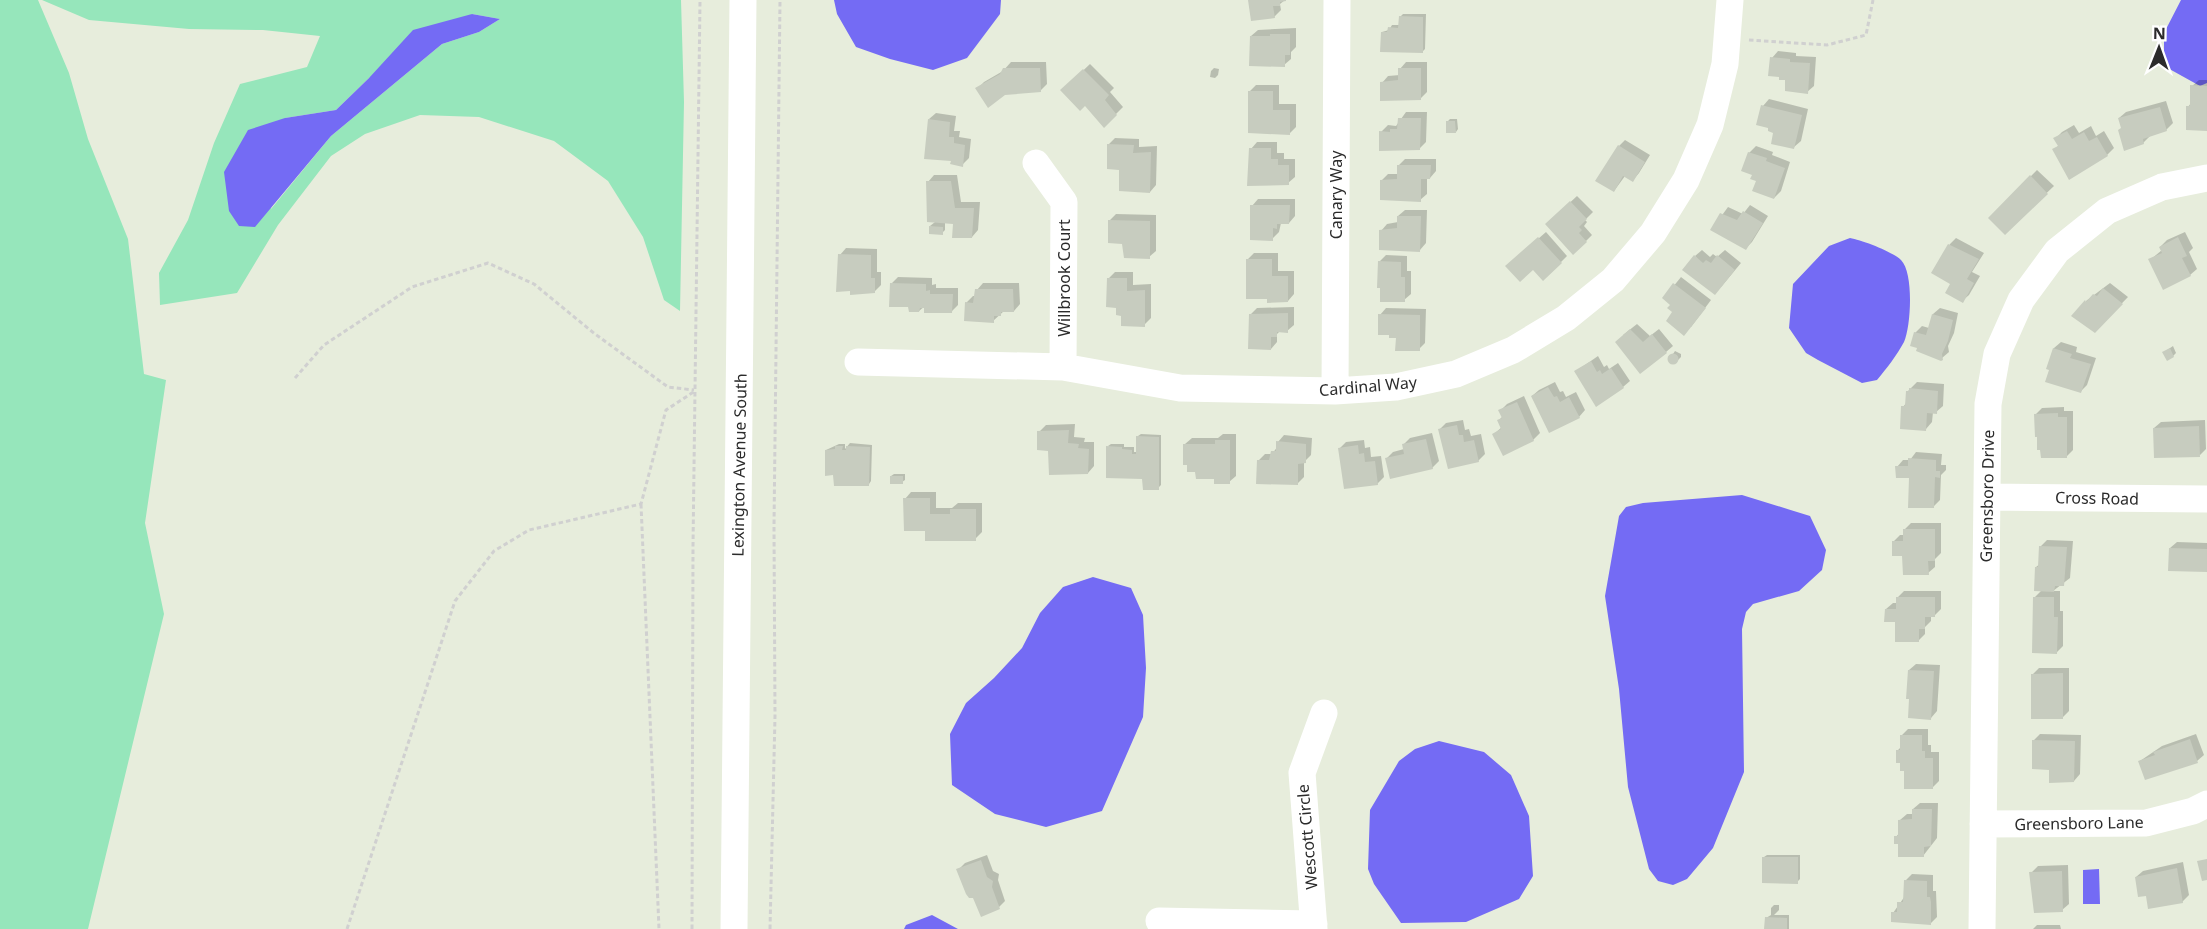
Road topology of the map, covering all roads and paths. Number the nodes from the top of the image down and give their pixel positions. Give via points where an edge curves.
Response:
1 (700, 0) edge
2 (743, 0) edge
3 (780, 0) edge
4 (1337, 0) edge
5 (1730, 0) edge
6 (1873, 0) edge
7 (1727, 38) junction
8 (1036, 163) dead end
9 (2207, 178) edge
10 (858, 362) dead end
11 (1063, 366) junction
12 (295, 378) dead end
13 (695, 391) junction
14 (1335, 391) junction
15 (1987, 496) junction
16 (2207, 499) edge
17 (641, 504) junction
18 (1324, 713) dead end
19 (2207, 804) edge
20 (1983, 824) junction
21 (1159, 921) dead end
22 (1314, 926) edge
23 (347, 929) edge
24 (659, 929) edge
25 (692, 929) edge
26 (734, 929) edge
27 (770, 929) edge
28 (1982, 929) edge

1 - 13 path
2 - 26 street, Lexington Avenue South
3 - 27 path
4 - 14 street, Canary Way
5 - 7 street, Cardinal Way
6 - 7 path via 1866,35 1827,45
7 - 14 street, Cardinal Way via 1725,64 1710,125 1686,180 1653,233 1613,280 1566,318 1513,350 1456,374 1396,387
8 - 11 street, Willbrook Court via 1064,202
9 - 15 street, Greensboro Drive via 2162,187 2107,211 2057,252 2021,300 1997,354 1988,404
10 - 11 street, Cardinal Way
11 - 14 street, Cardinal Way via 1180,388
12 - 13 path via 324,345 412,287 488,263 534,284 668,387
13 - 17 path via 666,410
13 - 25 path
15 - 16 street, Cross Road
15 - 20 street, Greensboro Drive
17 - 23 path via 529,530 494,552 455,601
17 - 24 path
18 - 22 street, Wescott Circle via 1302,773
19 - 20 street, Greensboro Lane via 2146,823
20 - 28 street, Greensboro Drive
21 - 22 street

